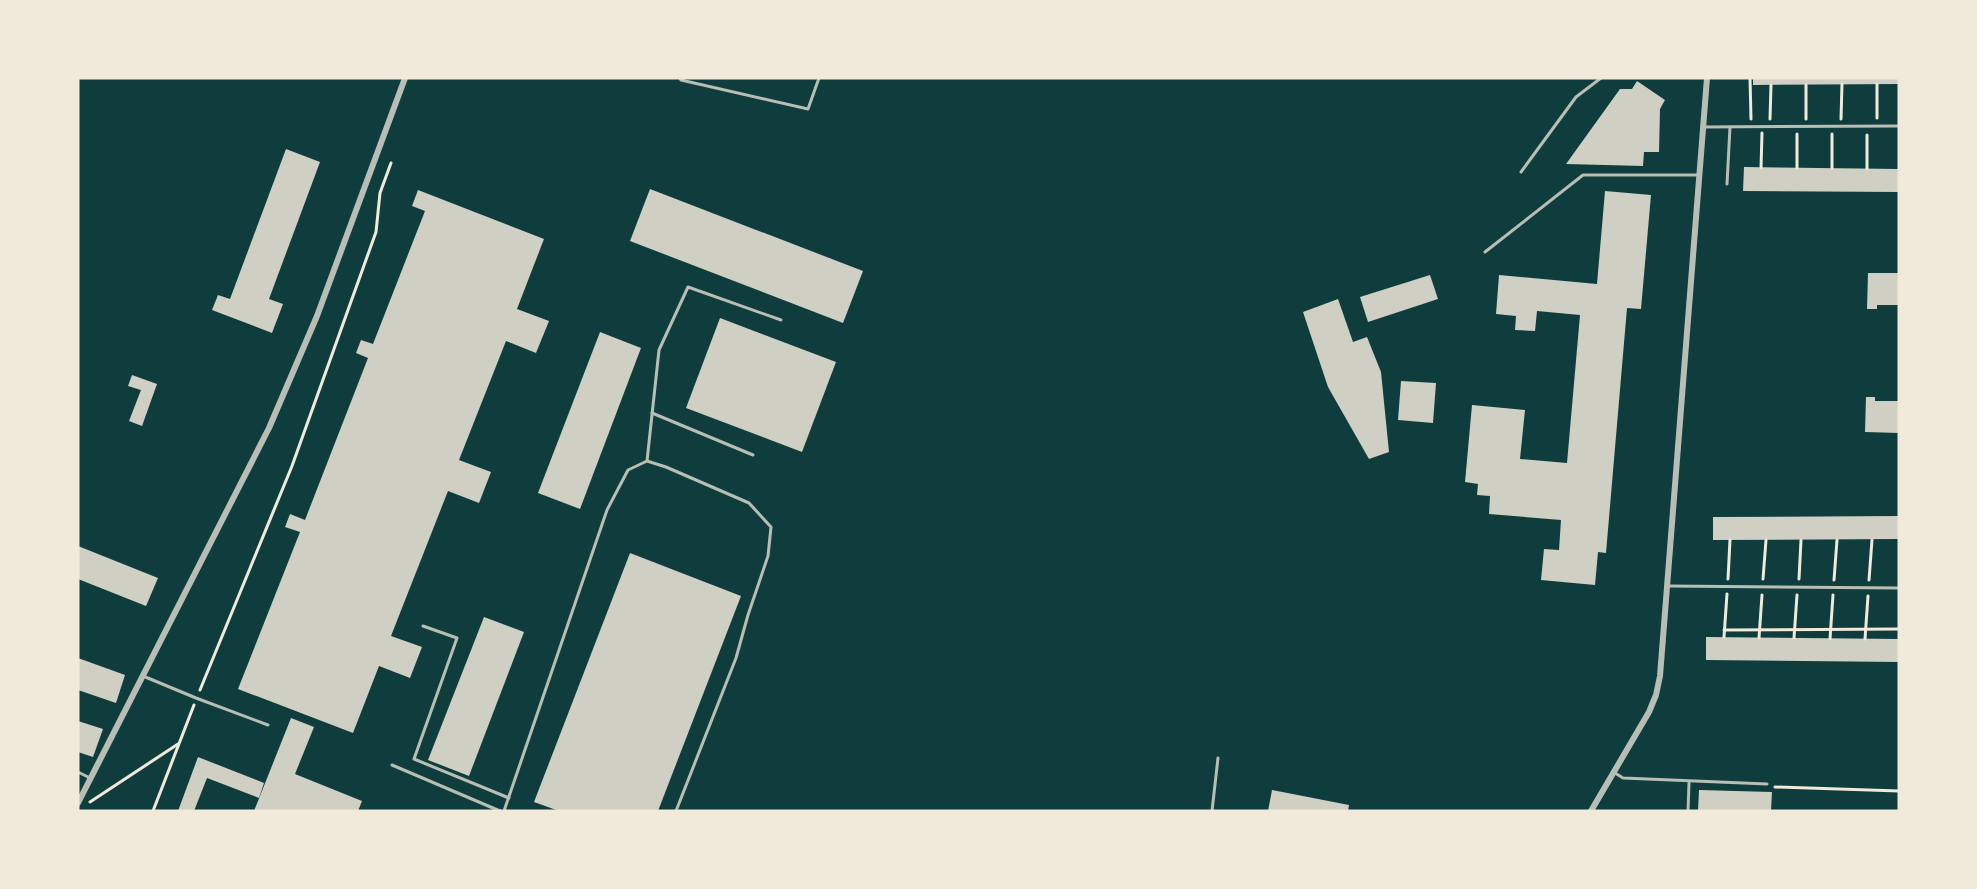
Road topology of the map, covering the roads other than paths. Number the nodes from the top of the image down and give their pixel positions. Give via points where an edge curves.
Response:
1 (405, 78) edge
2 (680, 78) edge
3 (819, 78) edge
4 (1601, 78) edge
5 (1707, 78) edge
6 (1899, 126) edge
7 (1704, 127) junction
8 (1730, 127) junction
9 (1521, 172) dead end
10 (1700, 176) junction
11 (1727, 184) dead end
12 (1485, 252) dead end
13 (781, 320) dead end
14 (652, 412) junction
15 (753, 455) dead end
16 (647, 461) junction
17 (1668, 586) junction
18 (1899, 588) edge
19 (423, 626) dead end
20 (143, 676) junction
21 (267, 724) dead end
22 (1218, 758) dead end
23 (392, 765) dead end
24 (78, 772) edge
25 (1614, 772) junction
26 (92, 778) junction
27 (1689, 782) junction
28 (1767, 784) road end
29 (508, 798) junction
30 (78, 803) edge
31 (502, 811) edge
32 (676, 811) edge
33 (1212, 811) edge
34 (1591, 811) edge
35 (1688, 811) edge

1 - 20 street via 317,316 269,428
2 - 3 lane via 808,109
4 - 9 lane via 1576,97
5 - 7 street
6 - 8 lane
7 - 8 lane
7 - 10 street
8 - 11 lane
10 - 12 lane via 1583,175
10 - 17 street
13 - 14 lane via 688,287 659,350
14 - 15 lane
14 - 16 lane
16 - 29 lane via 628,470 607,510
16 - 32 lane via 749,503 771,527 768,556 736,658
17 - 18 lane
17 - 25 street via 1656,695
19 - 29 lane via 457,638 414,759
20 - 21 lane
20 - 26 street
22 - 33 lane
23 - 31 lane
24 - 26 lane
25 - 27 lane via 1623,778
25 - 34 street
26 - 30 street
27 - 28 lane
27 - 35 lane
29 - 31 lane

